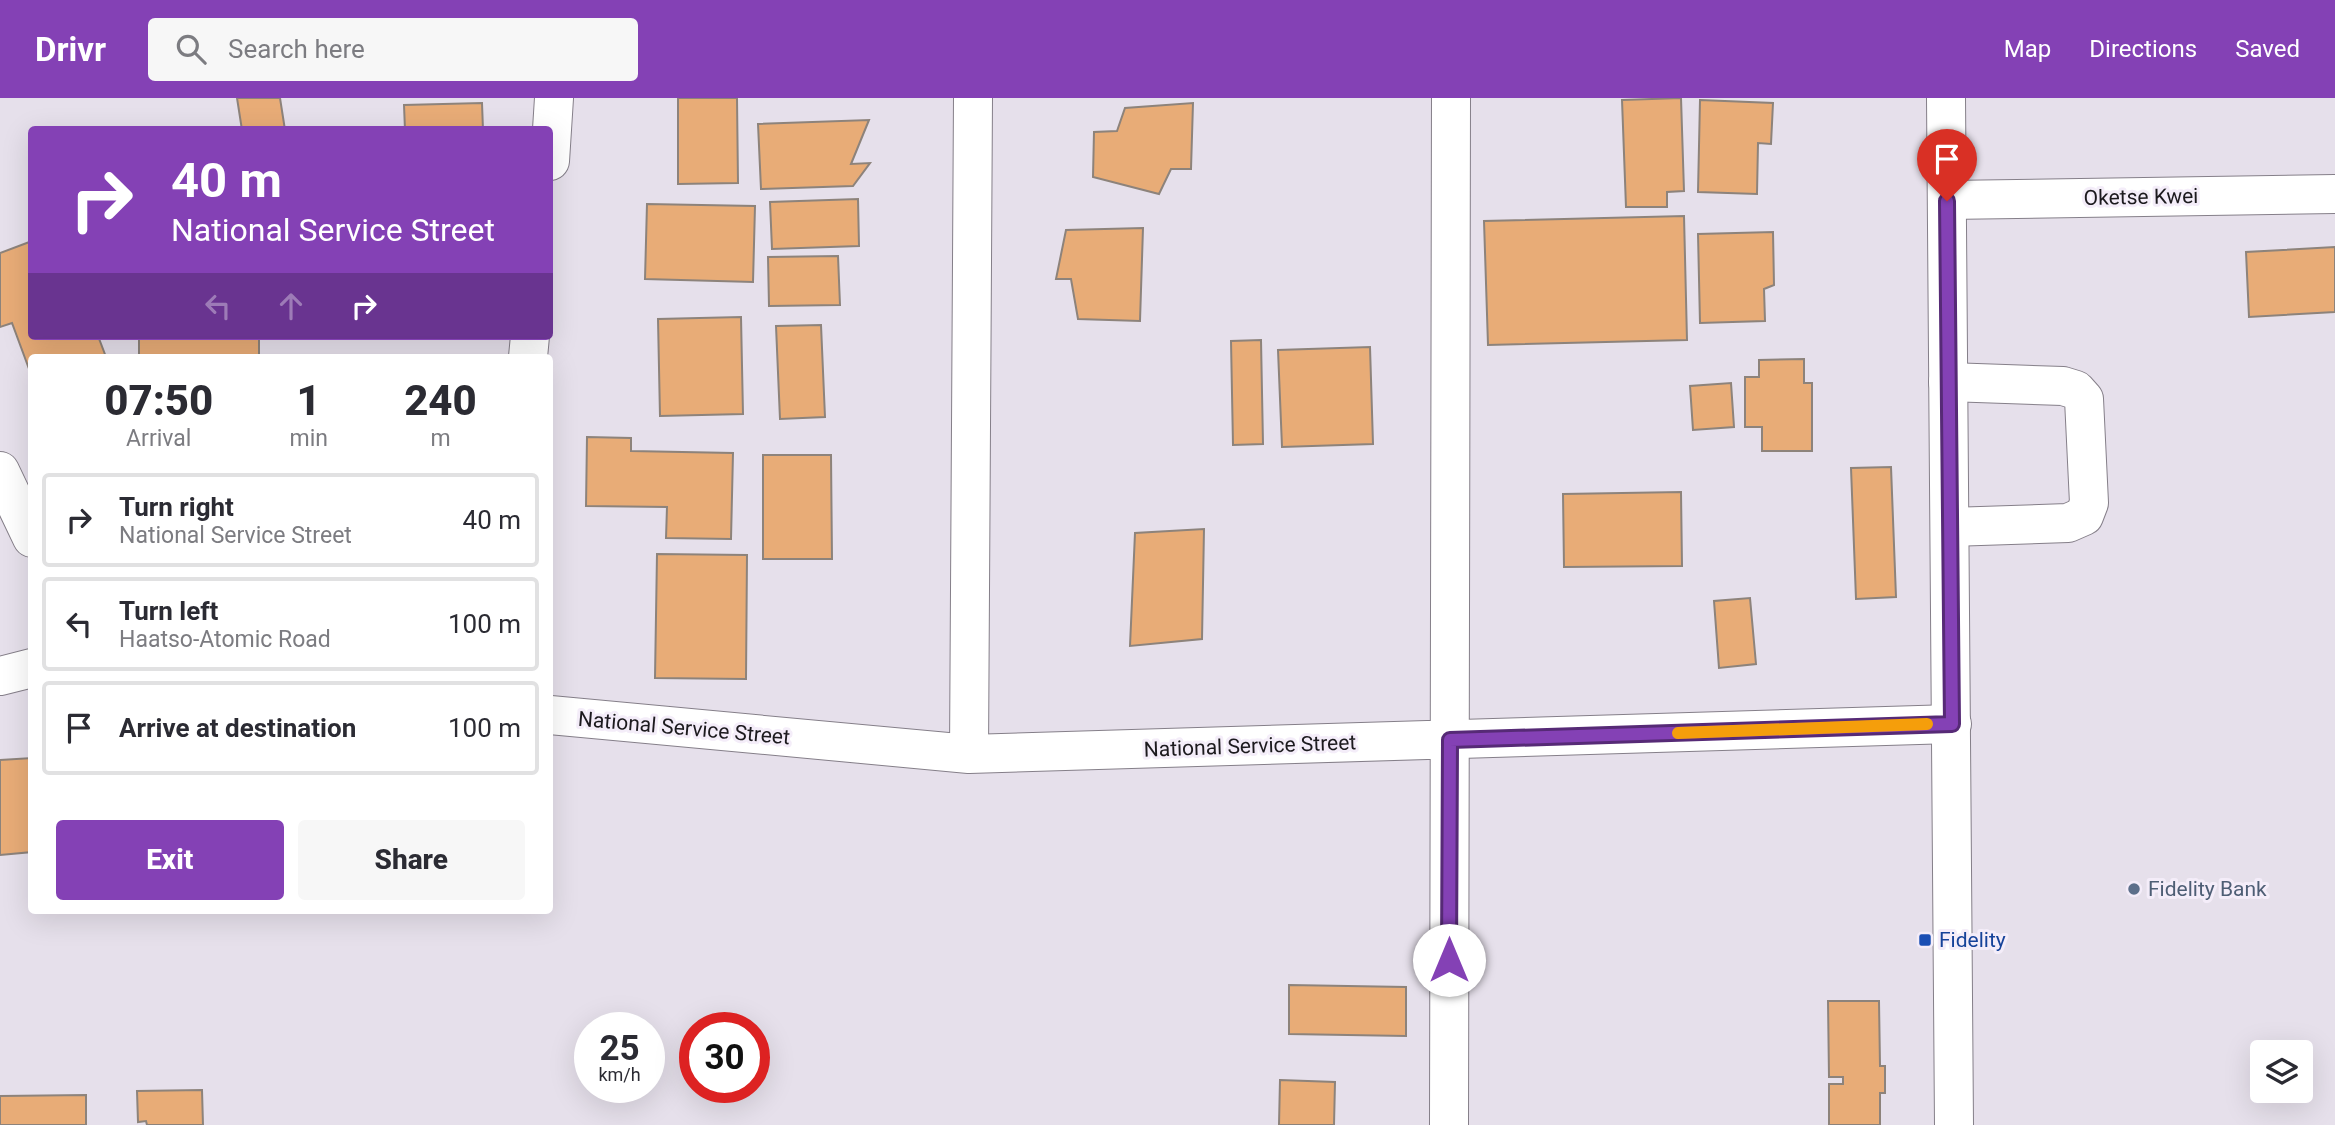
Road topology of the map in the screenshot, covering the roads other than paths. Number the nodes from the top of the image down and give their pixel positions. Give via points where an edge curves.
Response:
1 (554, 98) edge
2 (973, 98) edge
3 (1451, 98) edge
4 (1946, 98) edge
5 (552, 126) edge
6 (2335, 194) edge
7 (1947, 201) junction
8 (1948, 382) junction
9 (0, 471) edge
10 (1950, 527) junction
11 (28, 530) edge
12 (28, 669) edge
13 (0, 676) edge
14 (553, 715) edge
15 (1952, 724) junction
16 (1450, 740) junction
17 (969, 754) junction
18 (1449, 1125) edge
19 (1954, 1125) edge

1 - 5 street
2 - 17 street
3 - 16 street
4 - 7 street
6 - 7 street, Oketse Kwei
7 - 8 street
8 - 10 street
8 - 10 street via 2076,390 2084,399 2089,503 2084,516 2068,523
9 - 11 street
10 - 15 street
12 - 13 street
14 - 17 street, National Service Street
15 - 16 street, National Service Street
15 - 19 street
16 - 17 street, National Service Street
16 - 18 street

